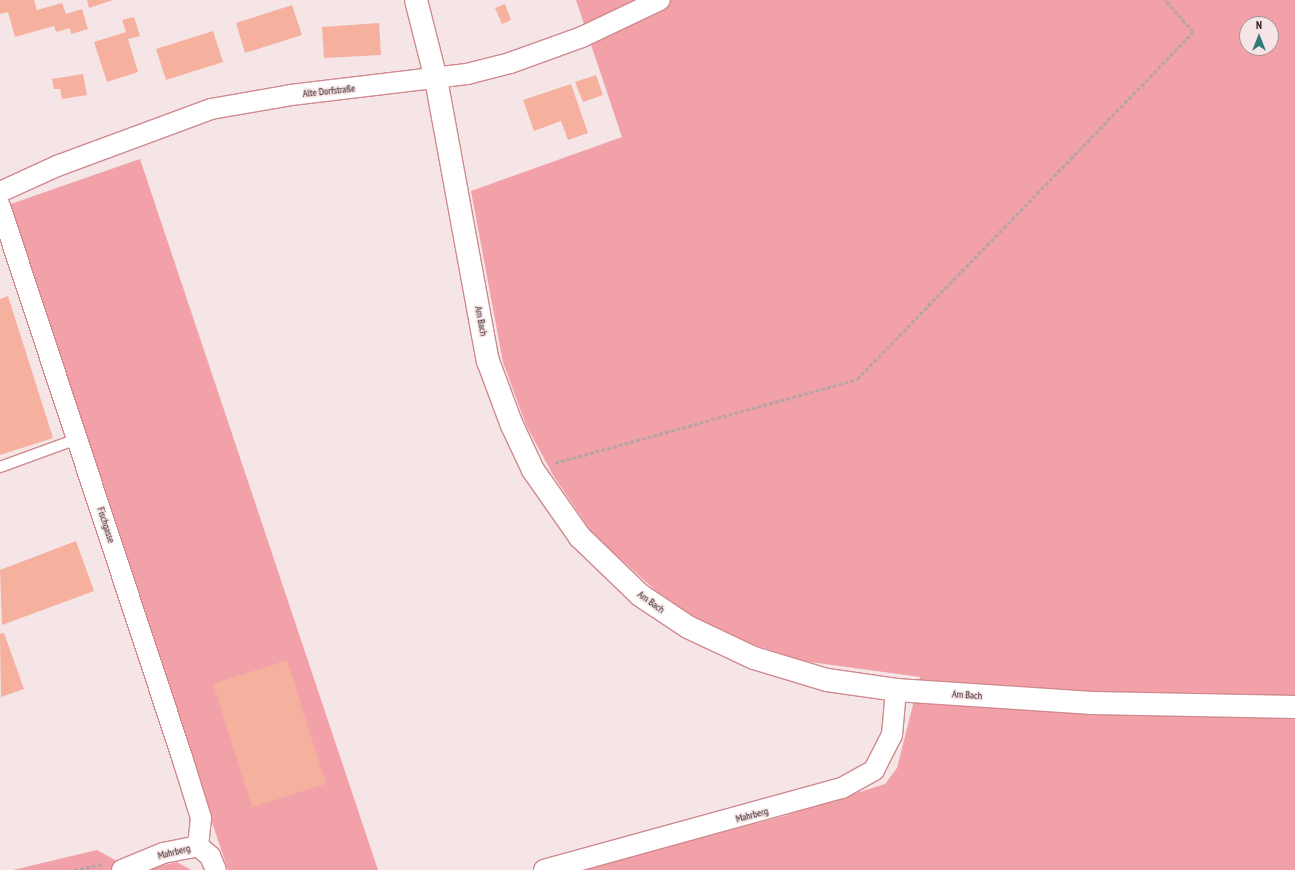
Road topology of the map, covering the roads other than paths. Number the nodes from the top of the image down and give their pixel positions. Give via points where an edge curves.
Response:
1 (416, 0) edge
2 (660, 0) edge
3 (436, 79) junction
4 (0, 192) edge
5 (0, 206) edge
6 (6, 241) edge
7 (77, 439) junction
8 (0, 466) edge
9 (896, 690) junction
10 (1295, 707) edge
11 (198, 846) junction
12 (122, 870) edge
13 (216, 870) edge
14 (544, 870) edge

1 - 3 street, Am Bach
2 - 3 street, Alte Dorfstraße via 582,37 510,63
3 - 4 street, Alte Dorfstraße via 291,95 211,109 57,166
3 - 9 street, Am Bach via 488,361 533,470 580,537 640,595 688,627 754,658 826,680
5 - 6 street, Fischgasse
6 - 7 street, Fischgasse
7 - 8 lane
7 - 11 street, Fischgasse via 196,804 201,831
9 - 10 street, Am Bach via 1093,703
9 - 14 street, Mahrberg via 892,735 874,770 842,788
11 - 12 street, Mahrberg via 163,853
11 - 13 street, Mahrberg via 210,856

